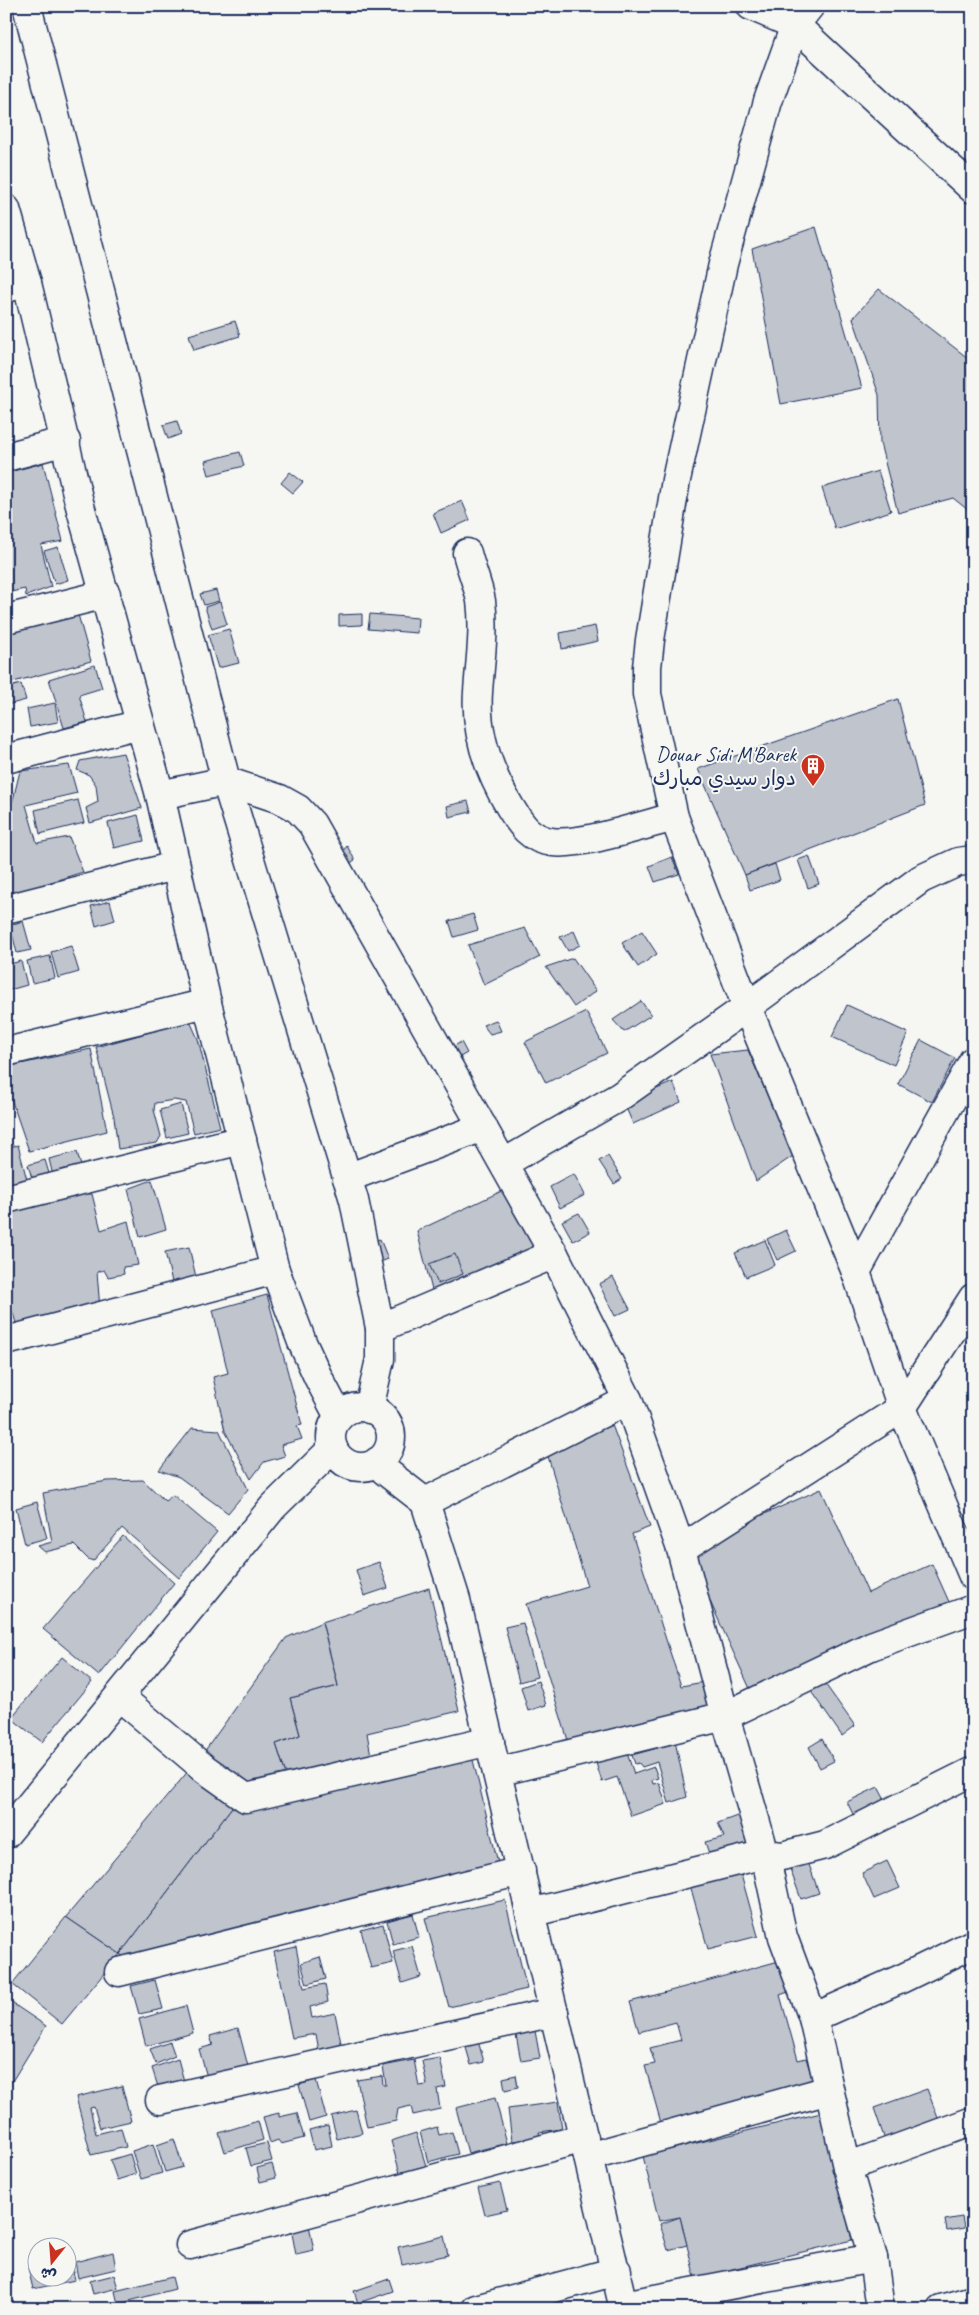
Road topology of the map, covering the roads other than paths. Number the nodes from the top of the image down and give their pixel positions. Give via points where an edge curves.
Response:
1 (27, 6) edge
2 (751, 6) edge
3 (797, 13) edge
4 (973, 189) edge
5 (6, 209) edge
6 (16, 286) edge
7 (66, 442) junction
8 (6, 457) edge
9 (467, 553) dead end
10 (106, 594) junction
11 (6, 619) edge
12 (140, 724) junction
13 (6, 759) edge
14 (226, 781) junction
15 (160, 795) junction
16 (674, 817) junction
17 (973, 860) edge
18 (175, 866) junction
19 (6, 909) edge
20 (207, 1003) junction
21 (747, 1008) junction
22 (6, 1052) edge
23 (973, 1061) edge
24 (482, 1126) junction
25 (242, 1140) junction
26 (504, 1163) junction
27 (348, 1178) junction
28 (6, 1199) edge
29 (554, 1254) junction
30 (275, 1270) junction
31 (856, 1272) junction
32 (973, 1298) edge
33 (380, 1328) junction
34 (6, 1341) edge
35 (628, 1400) junction
36 (902, 1408) junction
37 (369, 1409) junction
38 (339, 1416) junction
39 (333, 1448) junction
40 (378, 1462) junction
41 (425, 1502) junction
42 (681, 1549) junction
43 (973, 1576) edge
44 (973, 1609) edge
45 (120, 1697) junction
46 (725, 1716) junction
47 (490, 1741) junction
48 (973, 1771) edge
49 (497, 1772) junction
50 (6, 1834) edge
51 (765, 1854) junction
52 (521, 1871) junction
53 (530, 1913) junction
54 (973, 1944) edge
55 (119, 1972) dead end
56 (554, 2012) junction
57 (812, 2018) junction
58 (829, 2090) junction
59 (160, 2100) dead end
60 (973, 2120) edge
61 (586, 2148) junction
62 (847, 2167) junction
63 (190, 2245) dead end
64 (873, 2258) junction
65 (617, 2271) junction
66 (973, 2300) edge
67 (623, 2307) edge
68 (476, 2309) edge
69 (880, 2309) edge
70 (941, 2309) edge

1 - 14 street
2 - 3 street
3 - 4 street
3 - 16 street via 768,101 723,264 676,480 646,667 647,694
5 - 6 street
6 - 7 street
7 - 8 street
7 - 10 street via 79,502
9 - 16 street via 481,600 480,737 490,769 523,828 544,841 569,842
10 - 11 street
10 - 12 street
12 - 13 street
12 - 15 street
14 - 15 street
14 - 24 street via 280,799 312,824
14 - 27 street
15 - 18 street
16 - 21 street
17 - 21 street via 958,862 921,879
18 - 19 street
18 - 20 street
20 - 22 street
20 - 25 street
21 - 26 street via 619,1097
21 - 31 street
23 - 31 street
24 - 26 street
24 - 27 street
25 - 28 street
25 - 30 street
26 - 29 street
27 - 33 street
29 - 33 street
29 - 35 street
30 - 34 street
30 - 38 street via 306,1351
31 - 36 street
32 - 36 street
33 - 37 street via 380,1359
35 - 41 street
35 - 42 street
36 - 42 street
36 - 43 street
37 - 38 street via 358,1407
37 - 40 street via 379,1414 390,1432 386,1454
38 - 39 street via 332,1426
39 - 40 street via 347,1464 363,1466
39 - 45 street via 273,1507
40 - 41 street
41 - 47 street via 456,1600
42 - 46 street
44 - 46 street via 871,1646
45 - 47 street via 246,1798
45 - 50 street
46 - 49 street
46 - 51 street
47 - 49 street
48 - 51 street via 826,1845 782,1856
49 - 52 street
51 - 53 street
51 - 57 street via 783,1937
52 - 53 street
52 - 55 street
53 - 56 street
54 - 57 street
56 - 59 street
56 - 61 street
57 - 58 street
58 - 61 street
58 - 62 street
60 - 62 street
61 - 63 street
61 - 65 street
62 - 64 street
64 - 67 street
64 - 69 street
65 - 67 street
65 - 68 street
66 - 70 street

